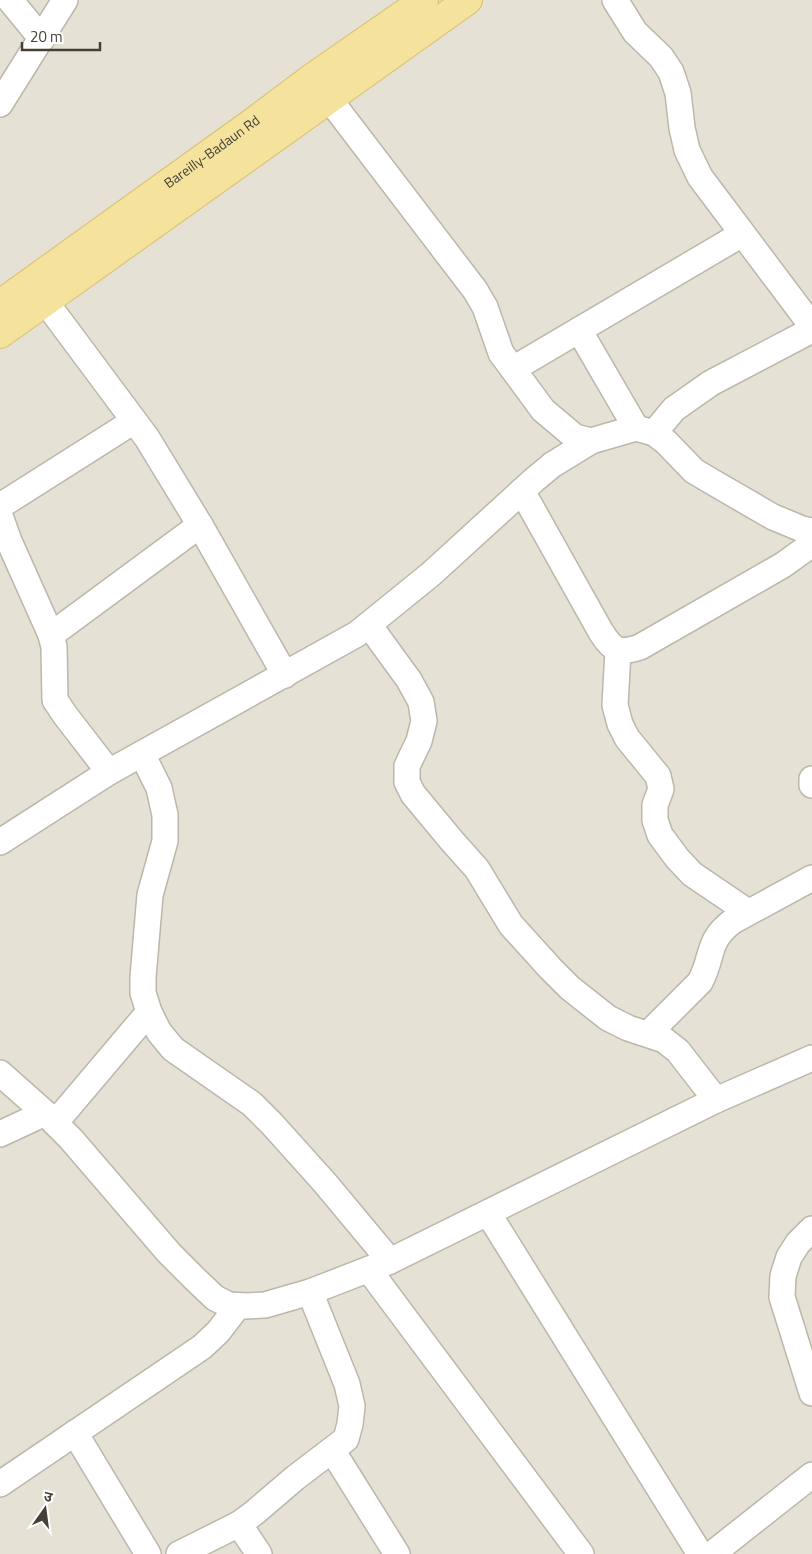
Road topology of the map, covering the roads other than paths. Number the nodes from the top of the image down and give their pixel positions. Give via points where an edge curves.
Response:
1 (10, 0) edge
2 (64, 0) edge
3 (468, 0) edge
4 (615, 0) edge
5 (408, 4) edge
6 (42, 39) junction
7 (313, 77) junction
8 (329, 99) junction
9 (0, 104) edge
10 (742, 234) junction
11 (45, 301) junction
12 (0, 304) edge
13 (812, 328) edge
14 (579, 330) junction
15 (0, 334) edge
16 (513, 369) junction
17 (134, 421) junction
18 (645, 430) junction
19 (591, 441) junction
20 (522, 491) junction
21 (0, 506) edge
22 (0, 516) edge
23 (200, 525) junction
24 (812, 531) edge
25 (812, 544) edge
26 (369, 625) junction
27 (51, 635) junction
28 (618, 651) junction
29 (285, 675) junction
30 (142, 754) junction
31 (109, 772) junction
32 (812, 779) edge
33 (812, 785) edge
34 (0, 842) edge
35 (812, 878) edge
36 (748, 912) junction
37 (149, 1012) junction
38 (648, 1034) junction
39 (812, 1058) edge
40 (0, 1073) edge
41 (716, 1100) junction
42 (50, 1118) junction
43 (0, 1134) edge
44 (488, 1213) junction
45 (812, 1229) edge
46 (380, 1266) junction
47 (310, 1292) junction
48 (238, 1306) junction
49 (810, 1379) edge
50 (75, 1433) junction
51 (332, 1450) junction
52 (812, 1475) edge
53 (0, 1484) edge
54 (239, 1524) junction
55 (138, 1550) edge
56 (179, 1554) edge
57 (259, 1554) edge
58 (397, 1554) edge
59 (581, 1554) edge
60 (700, 1554) edge
61 (712, 1554) edge

1 - 6 street
2 - 6 street
3 - 8 main road
4 - 10 street via 635,32 661,57 671,72 678,93 687,150 700,176
5 - 7 main road, Bareilly-Badaun Rd
6 - 9 street
7 - 8 street
7 - 12 main road, Bareilly-Badaun Rd
8 - 11 main road
8 - 16 street via 475,290 501,354
10 - 13 street
10 - 14 street
11 - 15 main road
11 - 17 street
13 - 18 street via 711,383
14 - 16 street
14 - 18 street
16 - 19 street via 542,410 558,425 575,437
17 - 21 street
17 - 23 street
18 - 19 street
18 - 24 street via 666,442 694,470 716,484 773,517
19 - 20 street via 552,465
20 - 26 street
20 - 28 street via 601,632
22 - 27 street
23 - 27 street
23 - 29 street
25 - 28 street via 783,565 640,647
26 - 29 street
26 - 38 street via 421,702 424,721 407,766 407,782 412,794 477,868 511,924 550,968 608,1018
27 - 31 street via 56,700
28 - 36 street via 615,705 627,738 658,776 661,789 655,805 655,820 660,835 692,874
29 - 30 street
30 - 31 street
30 - 37 street via 159,788 165,815 165,841 150,894 143,977 143,993
31 - 34 street
32 - 33 street
35 - 36 street
36 - 38 street via 722,929 712,945 706,972 700,982
37 - 42 street
37 - 46 street via 159,1032 174,1049 252,1104 272,1124 325,1183
38 - 41 street via 664,1040 678,1051
39 - 41 street
40 - 42 street
41 - 44 street
42 - 43 street
42 - 48 street via 169,1253 215,1298
44 - 46 street
44 - 60 street
45 - 49 street via 789,1257 783,1276 782,1297
46 - 47 street
46 - 59 street
47 - 48 street via 265,1304
47 - 51 street via 347,1384 352,1406 346,1439
48 - 50 street via 202,1347
50 - 53 street
50 - 55 street
51 - 54 street
51 - 58 street
52 - 61 street
54 - 56 street
54 - 57 street

